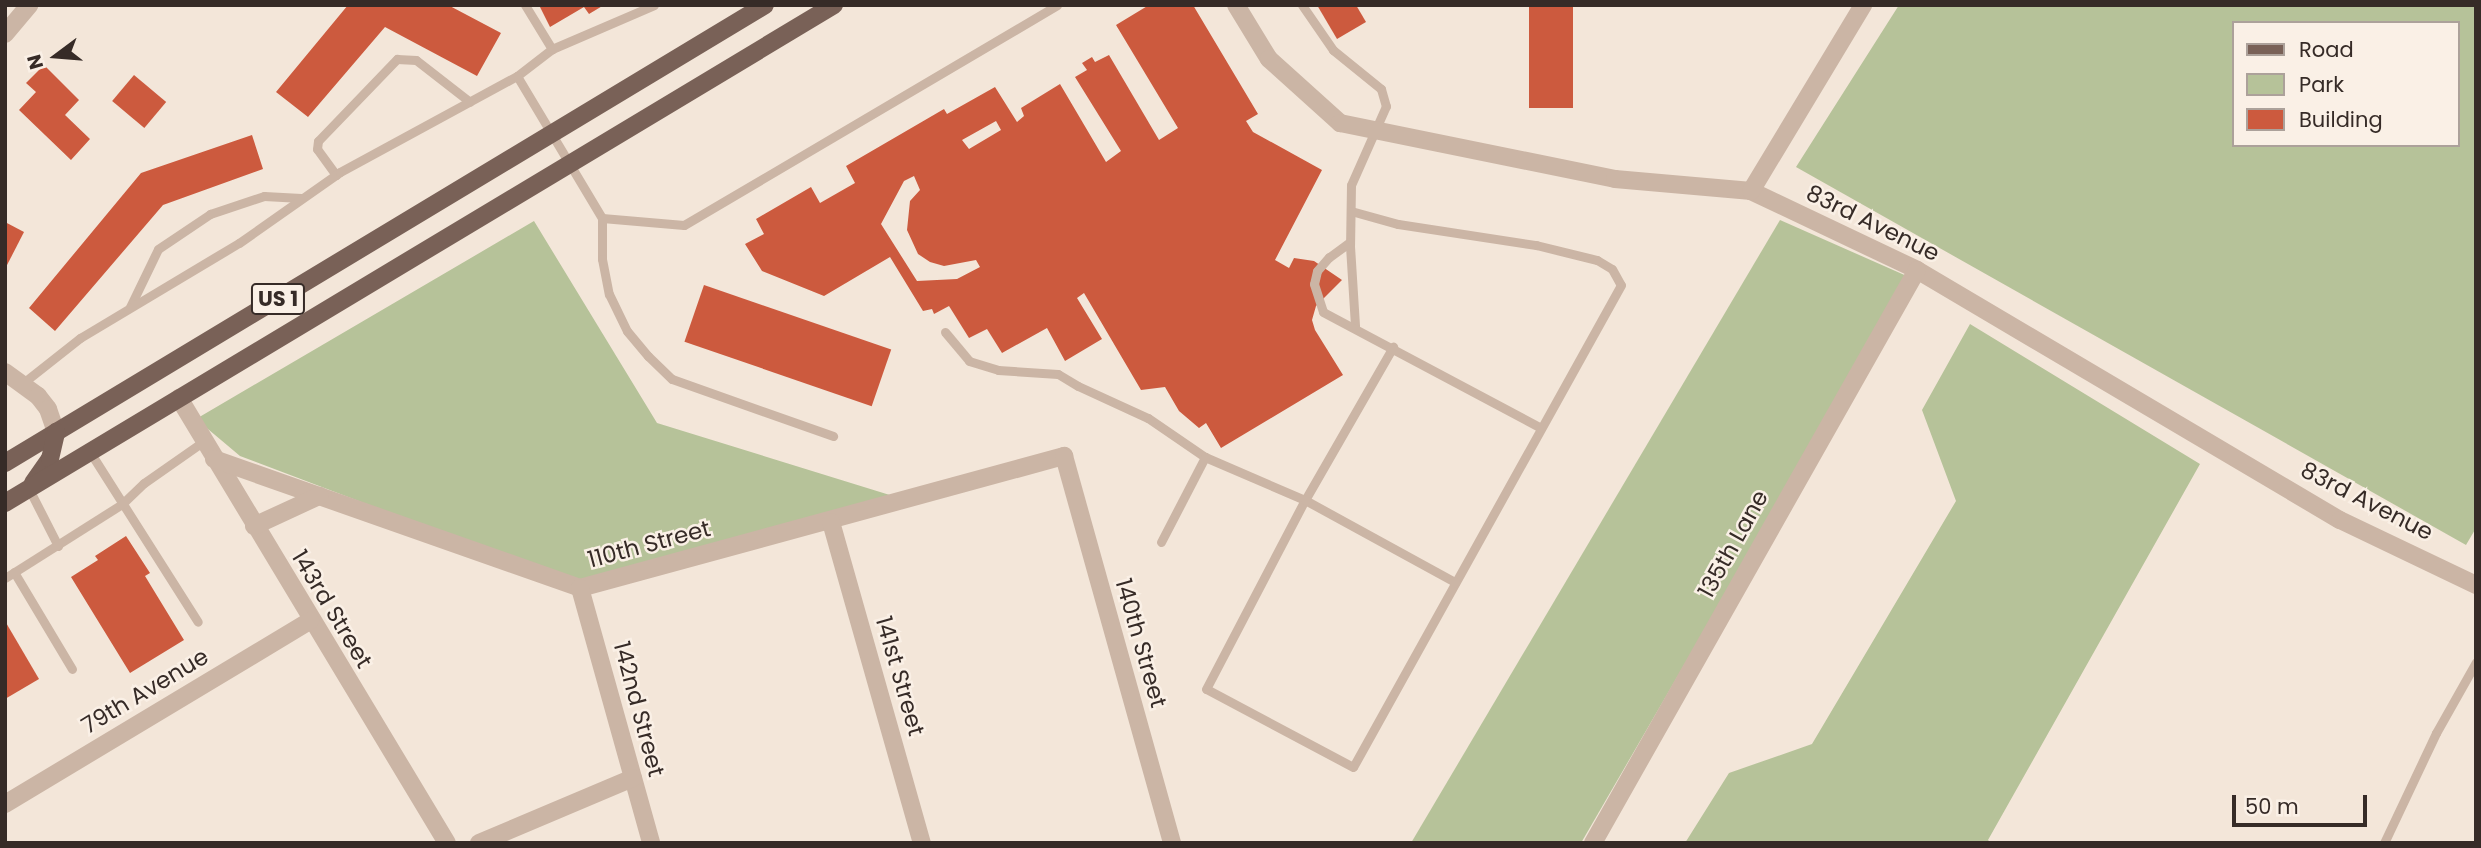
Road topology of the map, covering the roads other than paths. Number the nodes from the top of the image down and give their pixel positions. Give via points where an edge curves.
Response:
1 (29, 5) edge
2 (525, 5) edge
3 (654, 5) edge
4 (765, 5) edge
5 (834, 5) edge
6 (1058, 5) edge
7 (1236, 5) edge
8 (1302, 5) edge
9 (1863, 5) edge
10 (5, 34) edge
11 (552, 49) junction
12 (517, 76) junction
13 (470, 102) junction
14 (1378, 130) junction
15 (551, 134) junction
16 (569, 164) junction
17 (336, 175) junction
18 (1751, 191) junction
19 (301, 198) junction
20 (1351, 211) junction
21 (602, 218) junction
22 (1350, 243) junction
23 (1917, 270) junction
24 (130, 308) junction
25 (1355, 326) junction
26 (945, 332) dead end
27 (1393, 347) junction
28 (11, 378) edge
29 (179, 398) junction
30 (1541, 428) junction
31 (56, 432) junction
32 (833, 436) dead end
33 (204, 441) junction
34 (90, 452) junction
35 (1064, 456) joint
36 (1205, 457) junction
37 (215, 459) junction
38 (5, 463) edge
39 (29, 489) junction
40 (319, 496) junction
41 (1306, 500) junction
42 (5, 503) edge
43 (122, 504) junction
44 (831, 522) junction
45 (254, 526) junction
46 (1161, 542) dead end
47 (58, 546) junction
48 (10, 575) edge
49 (1455, 582) junction
50 (2475, 582) edge
51 (580, 588) junction
52 (310, 621) junction
53 (198, 622) dead end
54 (2476, 662) edge
55 (72, 668) dead end
56 (633, 778) junction
57 (5, 804) edge
58 (447, 843) edge
59 (479, 843) edge
60 (651, 843) edge
61 (922, 843) edge
62 (1172, 843) edge
63 (1593, 843) edge
64 (2384, 843) edge

1 - 10 street
2 - 11 lane
3 - 11 lane
4 - 15 main road, US 1
5 - 16 main road, US 1
6 - 21 lane via 684,225
7 - 14 street, 83rd Avenue via 1269,59 1340,122
8 - 14 lane via 1333,50 1381,89 1386,106
9 - 18 street
11 - 12 lane
12 - 13 lane
12 - 15 lane
13 - 17 lane
13 - 17 lane via 416,60 397,59 318,141 317,149
14 - 18 street, 83rd Avenue via 1615,178
14 - 20 lane via 1352,185
15 - 16 lane
15 - 31 main road, US 1
16 - 21 lane
16 - 29 main road, US 1
17 - 19 lane
18 - 23 street, 83rd Avenue
19 - 24 lane via 239,243
19 - 24 lane via 264,196 210,214 158,248
20 - 22 lane
20 - 30 lane via 1398,224 1536,245 1597,260 1612,269 1621,285
21 - 32 lane via 602,259 609,294 627,331 672,379
22 - 25 lane
22 - 25 lane via 1329,257 1317,271 1314,284 1323,312
23 - 50 street, 83rd Avenue via 2340,520
23 - 63 street, 135th Lane
24 - 28 lane
25 - 27 lane
26 - 36 lane via 969,361 998,370 1059,374 1148,418
27 - 30 lane
27 - 41 lane
28 - 31 street via 48,409
29 - 33 street, 143rd Street
29 - 34 main road, US 1
30 - 49 lane
31 - 38 main road, US 1
31 - 39 main road via 50,459
33 - 37 street, 143rd Street
33 - 43 lane
34 - 39 main road, US 1
34 - 43 lane
35 - 44 street, 110th Street
35 - 62 street, 140th Street
36 - 41 lane
36 - 46 lane
37 - 40 street, 110th Street
37 - 45 street, 143rd Street
39 - 42 main road, US 1
39 - 47 lane
40 - 45 street
40 - 51 street, 110th Street
41 - 49 lane
41 - 49 lane via 1206,689 1353,767
43 - 47 lane
43 - 53 lane
44 - 51 street, 110th Street
44 - 61 street, 141st Street
45 - 52 street, 143rd Street
47 - 48 lane
48 - 55 lane
51 - 56 street, 142nd Street
52 - 57 street, 79th Avenue
52 - 58 street, 143rd Street
54 - 64 lane
56 - 59 street
56 - 60 street, 142nd Street

